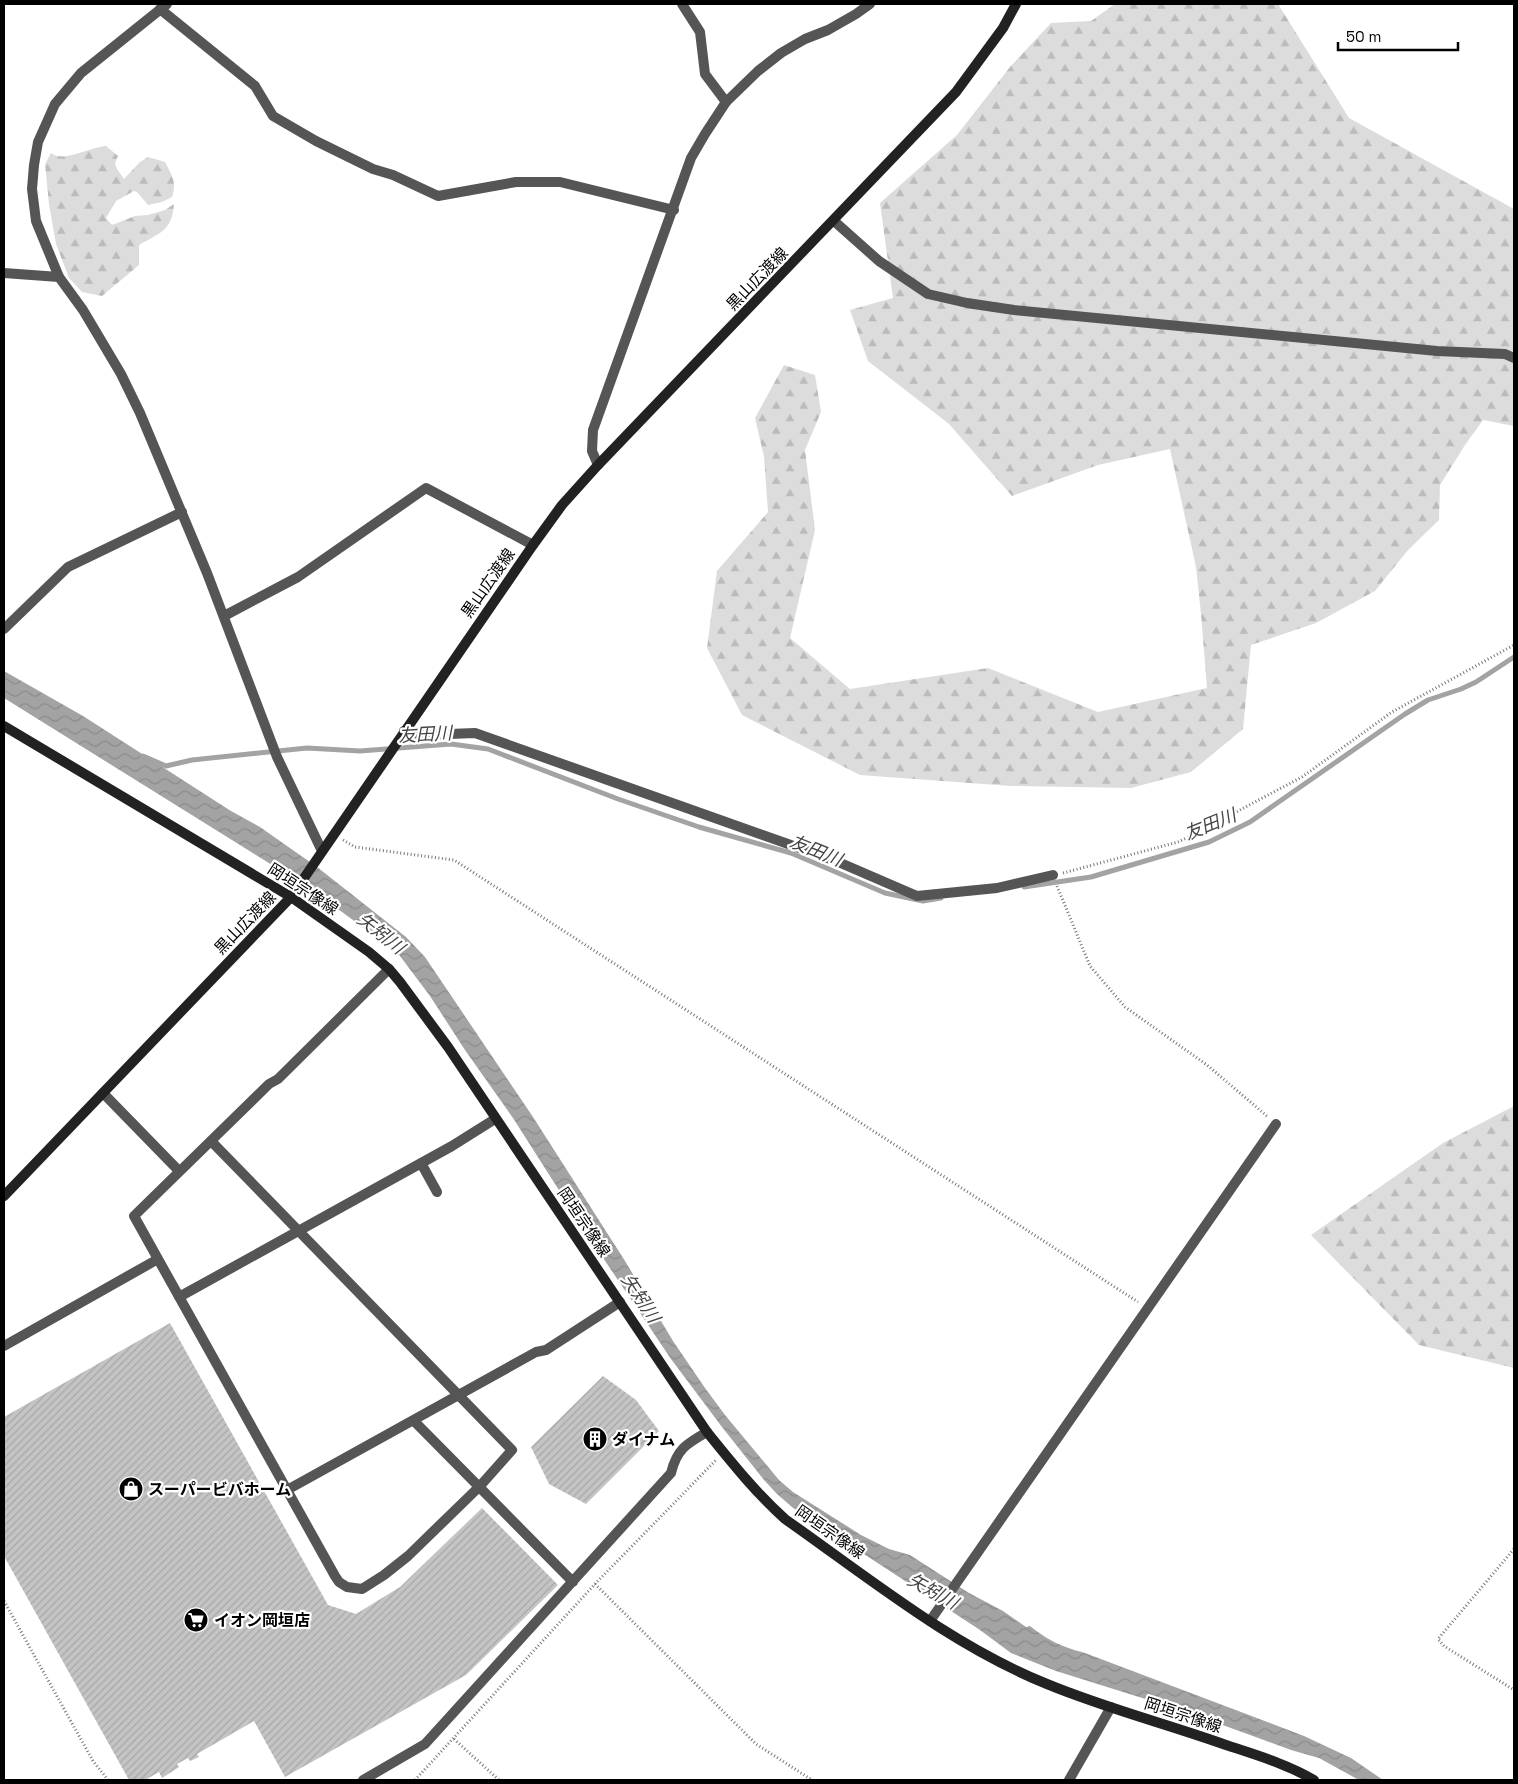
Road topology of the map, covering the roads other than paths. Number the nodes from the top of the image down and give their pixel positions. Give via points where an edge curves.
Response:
1 (682, 4) edge
2 (870, 4) edge
3 (1016, 4) edge
4 (164, 7) edge
5 (726, 102) junction
6 (674, 210) junction
7 (834, 221) junction
8 (4, 273) edge
9 (59, 277) junction
10 (1514, 358) edge
11 (598, 465) junction
12 (182, 512) junction
13 (533, 545) junction
14 (224, 616) junction
15 (4, 629) edge
16 (4, 726) edge
17 (404, 731) junction
18 (322, 851) junction
19 (1053, 875) road end
20 (291, 896) junction
21 (389, 969) junction
22 (103, 1093) junction
23 (495, 1119) junction
24 (1276, 1124) road end
25 (211, 1141) junction
26 (421, 1163) junction
27 (179, 1172) junction
28 (437, 1192) dead end
29 (4, 1196) edge
30 (298, 1230) junction
31 (158, 1260) junction
32 (179, 1296) junction
33 (620, 1302) junction
34 (4, 1346) edge
35 (458, 1396) junction
36 (414, 1421) junction
37 (707, 1432) junction
38 (480, 1486) junction
39 (287, 1490) junction
40 (573, 1582) junction
41 (930, 1621) junction
42 (1111, 1707) junction
43 (363, 1780) edge
44 (1069, 1780) edge
45 (1314, 1780) edge

1 - 5 street via 700,32 706,74
2 - 5 street via 828,30 781,53
3 - 7 main road, 黒山広渡線 via 1003,28 956,92
4 - 6 street via 255,86 274,116 373,169 438,196 516,182 560,182
4 - 9 street via 81,72 55,104 38,142 32,189 36,221
5 - 6 street via 691,158
6 - 11 street via 593,430 592,451
7 - 10 street via 879,261 928,294 966,304 1437,351 1505,354
7 - 11 main road, 黒山広渡線
8 - 9 street
9 - 12 street via 121,374
11 - 13 main road, 黒山広渡線 via 562,505
12 - 14 street
12 - 15 street via 68,567
13 - 14 street via 426,488 298,577
13 - 17 main road, 黒山広渡線
14 - 18 street via 267,734
16 - 20 main road, 岡垣宗像線
17 - 18 main road, 黒山広渡線
17 - 19 street via 424,735 475,734 836,861 917,896 997,888
18 - 20 main road, 黒山広渡線
20 - 21 main road, 岡垣宗像線
20 - 22 main road, 黒山広渡線
21 - 23 main road, 岡垣宗像線 via 443,1040
21 - 25 street
22 - 27 street
22 - 29 main road, 黒山広渡線
23 - 26 street
23 - 33 main road, 岡垣宗像線
24 - 41 street
25 - 27 street
25 - 30 street
26 - 28 street
26 - 30 street
27 - 31 street via 134,1216
30 - 32 street
30 - 35 street
31 - 32 street
31 - 34 street
32 - 39 street
33 - 35 street via 546,1350 536,1352
33 - 37 main road, 岡垣宗像線
35 - 36 street
35 - 38 street via 512,1450
36 - 38 street
36 - 39 street
37 - 40 street via 684,1446 674,1460 671,1473
37 - 41 main road, 岡垣宗像線 via 764,1500 785,1519
38 - 39 street via 408,1556 362,1589 339,1582
38 - 40 street
40 - 43 street via 425,1744
41 - 42 main road, 岡垣宗像線 via 1011,1669
42 - 44 street
42 - 45 main road, 岡垣宗像線 via 1250,1753

